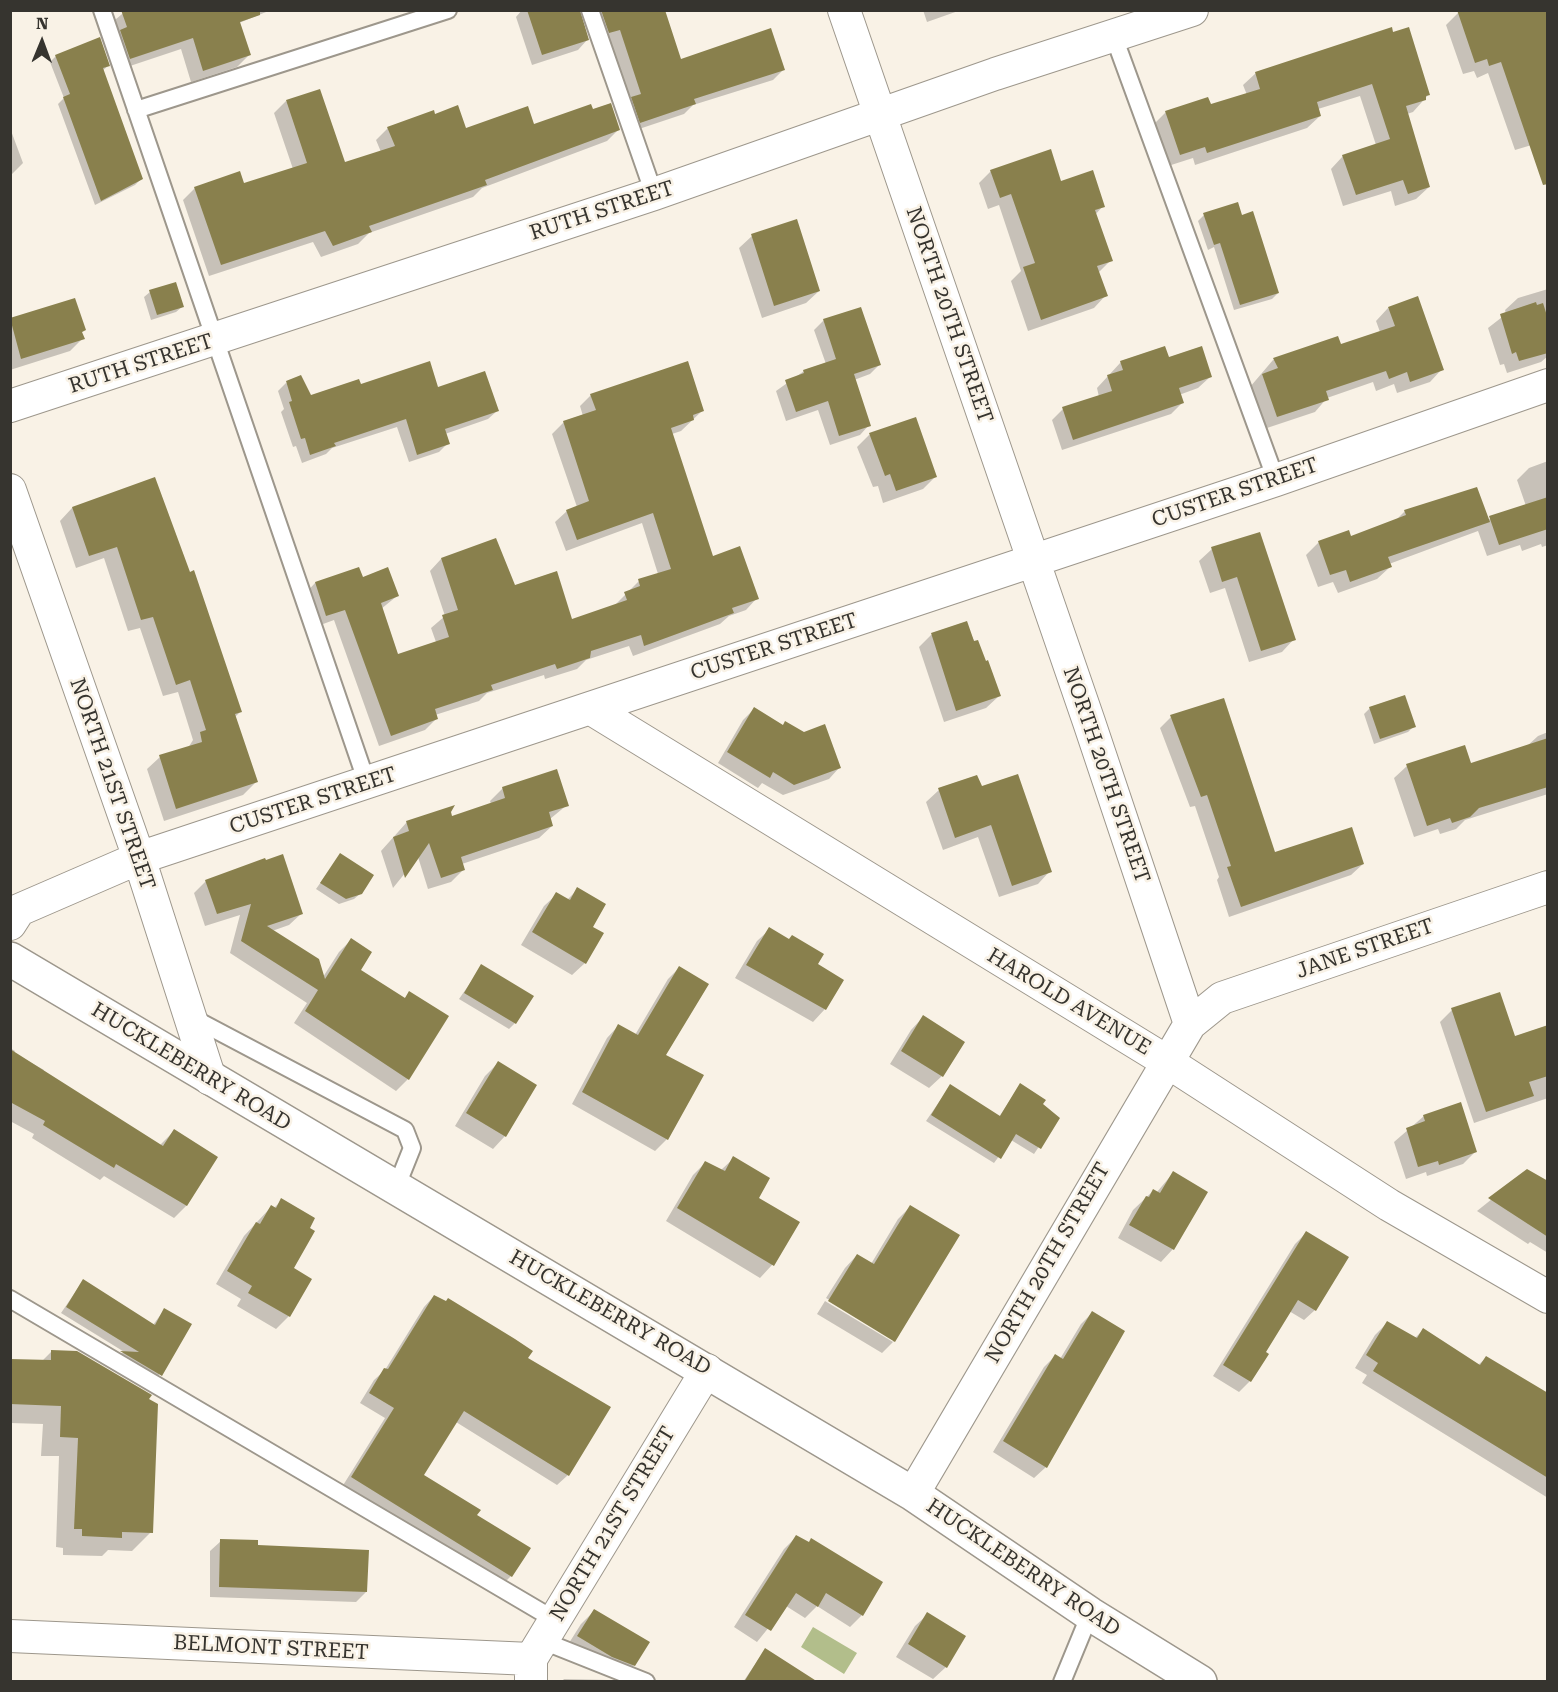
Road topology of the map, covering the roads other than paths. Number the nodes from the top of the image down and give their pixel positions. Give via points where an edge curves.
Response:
1 (102, 10) edge
2 (448, 10) edge
3 (590, 10) edge
4 (844, 10) edge
5 (1192, 10) edge
6 (1114, 37) junction
7 (136, 110) junction
8 (880, 115) junction
9 (654, 194) junction
10 (217, 339) junction
11 (1548, 385) edge
12 (10, 406) edge
13 (1276, 480) junction
14 (10, 489) edge
15 (1033, 561) junction
16 (590, 708) junction
17 (367, 783) junction
18 (139, 858) junction
19 (1548, 886) edge
20 (10, 924) edge
21 (10, 959) edge
22 (189, 1016) junction
23 (1190, 1024) junction
24 (1166, 1061) junction
25 (210, 1079) junction
26 (396, 1188) junction
27 (1548, 1297) edge
28 (10, 1299) edge
29 (707, 1370) junction
30 (913, 1494) junction
31 (1090, 1614) junction
32 (10, 1636) edge
33 (540, 1650) edge
34 (645, 1682) edge
35 (1062, 1682) edge
36 (1200, 1682) edge

1 - 7 lane
2 - 7 lane
3 - 9 lane
4 - 8 street, NORTH 20TH STREET
5 - 6 street, RUTH STREET
6 - 8 street, RUTH STREET
6 - 13 lane
7 - 10 lane
8 - 9 street, RUTH STREET
8 - 15 street, NORTH 20TH STREET
9 - 10 street, RUTH STREET
10 - 12 street, RUTH STREET
10 - 17 lane
11 - 13 street, CUSTER STREET
13 - 15 street, CUSTER STREET
14 - 18 street, NORTH 21ST STREET
15 - 16 street, CUSTER STREET
15 - 23 street, NORTH 20TH STREET
16 - 17 street, CUSTER STREET
16 - 24 street, HAROLD AVENUE
17 - 18 street, CUSTER STREET
18 - 20 street, CUSTER STREET via 19,910
18 - 22 street, NORTH 21ST STREET
19 - 23 street, JANE STREET via 1222,998
21 - 25 street, HUCKLEBERRY ROAD
22 - 25 street, NORTH 21ST STREET
22 - 26 lane via 405,1130 412,1148
23 - 24 street, NORTH 20TH STREET
24 - 27 street, HAROLD AVENUE via 1389,1205
24 - 30 street, NORTH 20TH STREET
25 - 26 street, HUCKLEBERRY ROAD
26 - 29 street, HUCKLEBERRY ROAD
28 - 33 lane
29 - 30 street, HUCKLEBERRY ROAD
29 - 33 street, NORTH 21ST STREET
30 - 31 street, HUCKLEBERRY ROAD
31 - 35 lane
31 - 36 street, HUCKLEBERRY ROAD
32 - 33 street, BELMONT STREET
33 - 34 lane, BELMONT STREET

